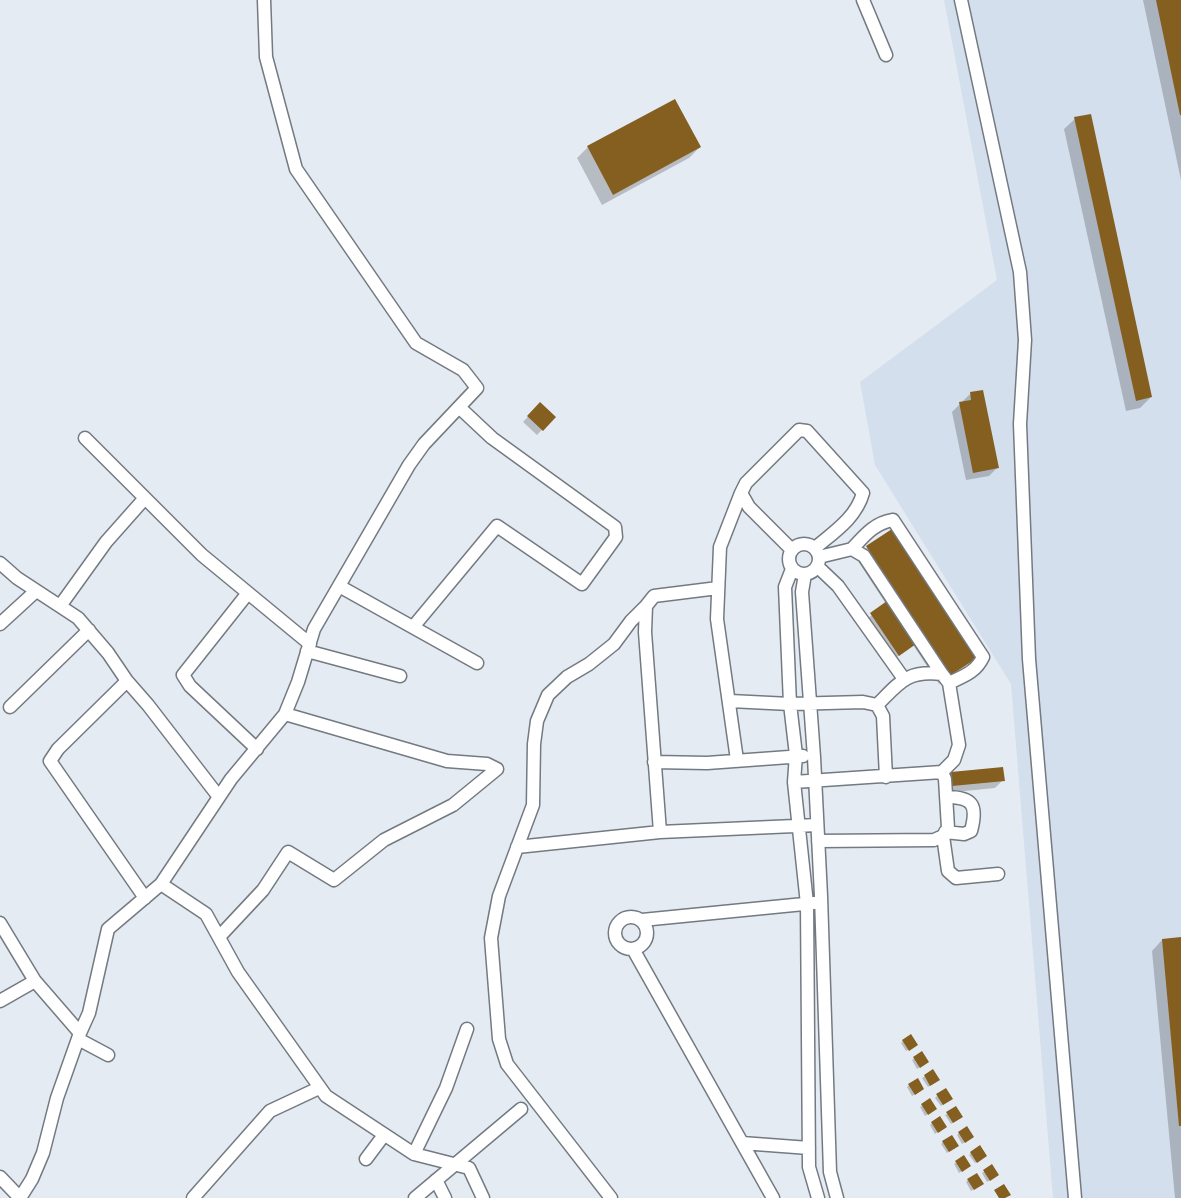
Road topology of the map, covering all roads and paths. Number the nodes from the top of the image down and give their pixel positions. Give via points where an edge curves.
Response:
1 (264, 0) edge
2 (863, 0) edge
3 (961, 0) edge
4 (886, 55) dead end
5 (460, 408) junction
6 (85, 438) dead end
7 (741, 493) junction
8 (145, 498) junction
9 (852, 549) junction
10 (792, 550) junction
11 (817, 557) junction
12 (0, 563) edge
13 (792, 569) junction
14 (805, 574) junction
15 (339, 586) junction
16 (718, 588) junction
17 (36, 591) junction
18 (248, 593) junction
19 (60, 606) junction
20 (646, 606) junction
21 (0, 624) edge
22 (413, 627) junction
23 (89, 630) junction
24 (308, 647) junction
25 (477, 663) dead end
26 (400, 676) dead end
27 (946, 678) junction
28 (904, 679) junction
29 (127, 681) junction
30 (730, 701) junction
31 (790, 704) junction
32 (810, 704) junction
33 (877, 705) junction
34 (10, 707) dead end
35 (285, 714) junction
36 (257, 749) junction
37 (796, 755) junction
38 (814, 757) junction
39 (737, 760) junction
40 (654, 762) junction
41 (942, 772) junction
42 (886, 777) junction
43 (794, 782) junction
44 (814, 782) junction
45 (219, 797) junction
46 (946, 797) junction
47 (817, 825) junction
48 (799, 827) junction
49 (660, 832) junction
50 (944, 834) junction
51 (818, 841) junction
52 (517, 847) junction
53 (998, 874) dead end
54 (161, 884) junction
55 (145, 898) junction
56 (821, 902) junction
57 (807, 904) junction
58 (642, 920) junction
59 (0, 924) edge
60 (807, 930) junction
61 (822, 930) junction
62 (219, 937) junction
63 (633, 949) junction
64 (808, 961) junction
65 (823, 962) junction
66 (36, 981) junction
67 (0, 1002) edge
68 (467, 1029) dead end
69 (79, 1036) junction
70 (108, 1055) dead end
71 (319, 1088) junction
72 (521, 1109) dead end
73 (384, 1135) junction
74 (742, 1143) junction
75 (809, 1148) junction
76 (414, 1154) junction
77 (366, 1159) dead end
78 (454, 1164) junction
79 (0, 1177) edge
80 (436, 1180) junction
81 (836, 1195) edge
82 (818, 1197) edge
83 (20, 1198) edge
84 (193, 1198) edge
85 (415, 1198) edge
86 (445, 1198) edge
87 (483, 1198) edge
88 (611, 1198) edge
89 (772, 1198) edge
90 (1075, 1198) edge

1 - 5 street via 266,57 296,169 416,343 473,380 477,388
2 - 4 street
3 - 90 street via 1020,272 1025,340 1020,424 1029,659
5 - 15 street via 408,465
5 - 22 street via 492,438 615,527 616,537 582,584 497,526
6 - 8 street
7 - 10 street via 749,507
7 - 11 street via 746,483 799,430 807,431 862,493 851,517
7 - 16 street via 720,548
8 - 18 street via 202,555
8 - 19 street via 106,542
9 - 11 street
9 - 27 street via 864,556
9 - 27 street via 875,526 893,520 983,657 971,672
10 - 11 street via 805,544
10 - 13 street
11 - 14 street via 810,573
11 - 28 street
12 - 17 street
13 - 14 street
13 - 31 street via 785,587
14 - 32 street via 802,592
15 - 22 street
15 - 24 street
16 - 20 street via 654,596
16 - 30 street via 717,619
17 - 19 street
17 - 21 street
18 - 24 street
18 - 36 street via 183,675 189,686
19 - 23 street
20 - 40 street
20 - 52 street via 614,644 548,694 535,733 533,805
22 - 25 street
23 - 29 street
23 - 34 street
24 - 26 street
24 - 35 street
27 - 28 street via 924,672
27 - 41 street via 959,745 954,760
28 - 33 street
29 - 45 street
29 - 55 street via 50,761
30 - 31 street
30 - 39 street
31 - 32 street
31 - 37 street
32 - 33 street
32 - 38 street
33 - 42 street via 883,716
35 - 36 street
35 - 62 street via 447,760 487,764 496,769 453,805 384,840 334,880 288,852 263,890
36 - 45 street
37 - 38 street
37 - 39 street
37 - 43 street
38 - 44 street
39 - 40 street
40 - 49 street
41 - 42 street
41 - 46 street
42 - 44 street
43 - 44 street
43 - 48 street
44 - 47 street
45 - 54 street
46 - 50 street via 948,828
46 - 50 street via 964,797 971,802 974,818 971,831
47 - 48 street
47 - 51 street
48 - 49 street
48 - 57 street
49 - 52 street
50 - 51 street via 934,840
50 - 53 street via 948,871 956,878
51 - 56 street
52 - 88 street via 499,896 490,938 499,1039 507,1064
54 - 55 street
54 - 62 street via 206,914
55 - 69 street via 108,929 89,1014
56 - 57 street
56 - 61 street
57 - 58 street
57 - 60 street
58 - 63 street via 647,935
58 - 63 street via 626,917 616,928 619,943
59 - 66 street
60 - 61 street
60 - 64 street
61 - 65 street
62 - 71 street via 238,972
63 - 74 street
64 - 65 street
64 - 75 street
65 - 81 street via 830,1172
66 - 67 street
66 - 69 street
68 - 76 street via 446,1088
69 - 70 street
69 - 83 street via 43,1153
71 - 73 street
71 - 84 street via 270,1111
72 - 78 street
73 - 76 street
73 - 77 street
74 - 75 street
74 - 89 street
75 - 82 street
76 - 78 street
78 - 80 street
78 - 87 street via 469,1168
79 - 83 street
80 - 85 street
80 - 86 street
81 - 82 street

